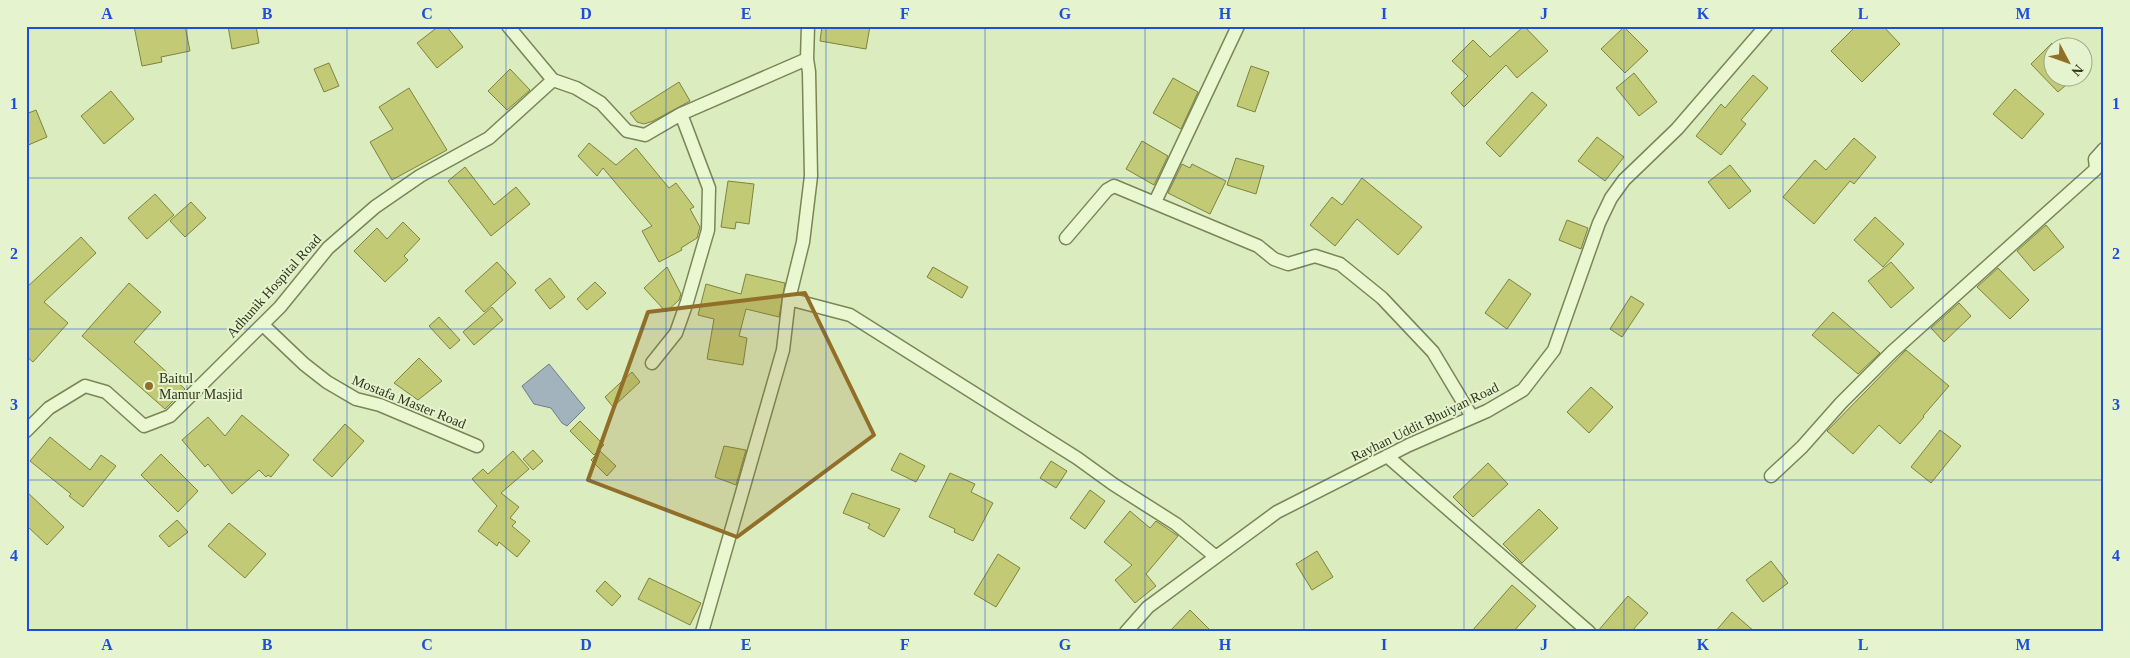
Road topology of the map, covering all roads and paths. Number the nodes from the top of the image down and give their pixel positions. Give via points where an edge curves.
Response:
1 (508, 26) edge
2 (808, 26) edge
3 (1238, 26) edge
4 (1763, 27) edge
5 (807, 59) junction
6 (552, 80) junction
7 (681, 114) junction
8 (2104, 149) edge
9 (1155, 202) junction
10 (1066, 238) dead end
11 (792, 299) junction
12 (263, 325) junction
13 (652, 363) dead end
14 (1472, 417) junction
15 (26, 431) edge
16 (478, 446) dead end
17 (1387, 456) junction
18 (1771, 476) dead end
19 (1216, 557) junction
20 (702, 632) edge
21 (1126, 632) edge
22 (1590, 632) edge

1 - 6 street
2 - 5 street
3 - 9 street
4 - 14 street, Rayhan Uddit Bhuiyan Road via 1677,129 1624,180 1611,198 1554,350 1523,390
5 - 7 street
5 - 11 street via 811,176
6 - 7 street via 576,88 601,103 627,131 645,135
6 - 12 street, Adhunik Hospital Road via 490,138 420,176 375,207 328,248
7 - 13 street via 709,188 708,230 676,334
8 - 18 street via 2095,159 2096,169 1892,352 1802,448
9 - 10 street via 1114,186
9 - 14 street via 1258,246 1274,259 1288,264 1315,256 1340,264 1382,298 1433,352
11 - 19 street via 850,315 1077,458 1176,524
11 - 20 street via 783,350
12 - 15 street, Adhunik Hospital Road via 170,416 144,426 106,392 85,386 50,408
12 - 16 street, Mostafa Master Road via 304,364 356,399
14 - 17 street, Rayhan Uddit Bhuiyan Road
17 - 19 street, Rayhan Uddit Bhuiyan Road via 1277,512
17 - 22 street
19 - 21 street, Rayhan Uddit Bhuiyan Road via 1148,607

